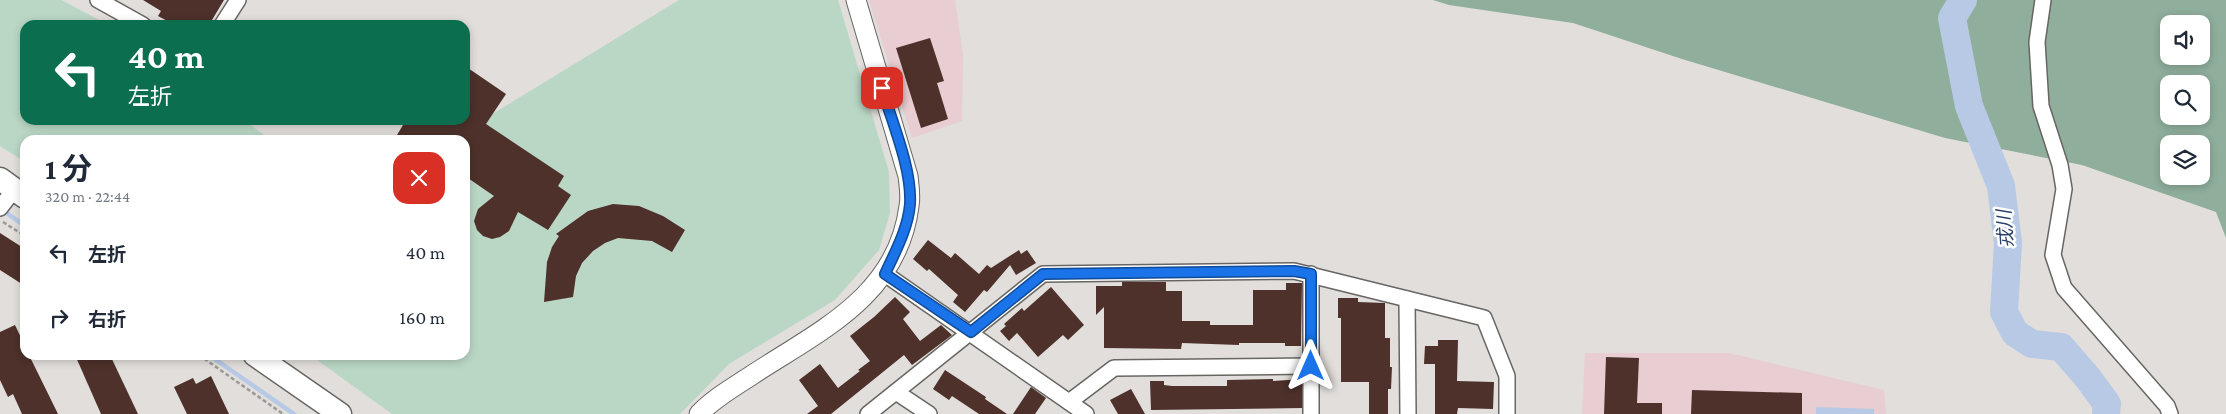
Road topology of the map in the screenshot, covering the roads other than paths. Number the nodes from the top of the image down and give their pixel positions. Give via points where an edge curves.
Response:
1 (98, 0) edge
2 (238, 0) edge
3 (856, 0) edge
4 (2044, 0) edge
5 (134, 20) edge
6 (225, 20) edge
7 (13, 188) edge
8 (0, 208) edge
9 (885, 274) junction
10 (1311, 274) junction
11 (1408, 299) junction
12 (971, 332) junction
13 (262, 360) edge
14 (1311, 366) junction
15 (896, 392) junction
16 (1069, 402) junction
17 (340, 414) edge
18 (700, 414) edge
19 (868, 414) edge
20 (929, 414) edge
21 (1086, 414) edge
22 (1311, 414) edge
23 (1408, 414) edge
24 (1507, 414) edge
25 (2170, 414) edge

1 - 5 street
2 - 6 street
3 - 9 street via 908,176 910,205
4 - 25 street via 2037,42 2041,106 2060,165 2064,189 2054,255 2056,263 2064,288 2130,362
7 - 8 street
9 - 12 street
9 - 18 street via 857,305 726,392
10 - 11 street
10 - 12 street via 1294,271 1043,274
10 - 14 street
11 - 23 street
11 - 24 street via 1484,318 1507,376
12 - 15 street
12 - 16 street
13 - 17 main road
14 - 16 street via 1114,368
14 - 22 street
15 - 19 street
15 - 20 street
16 - 21 street

